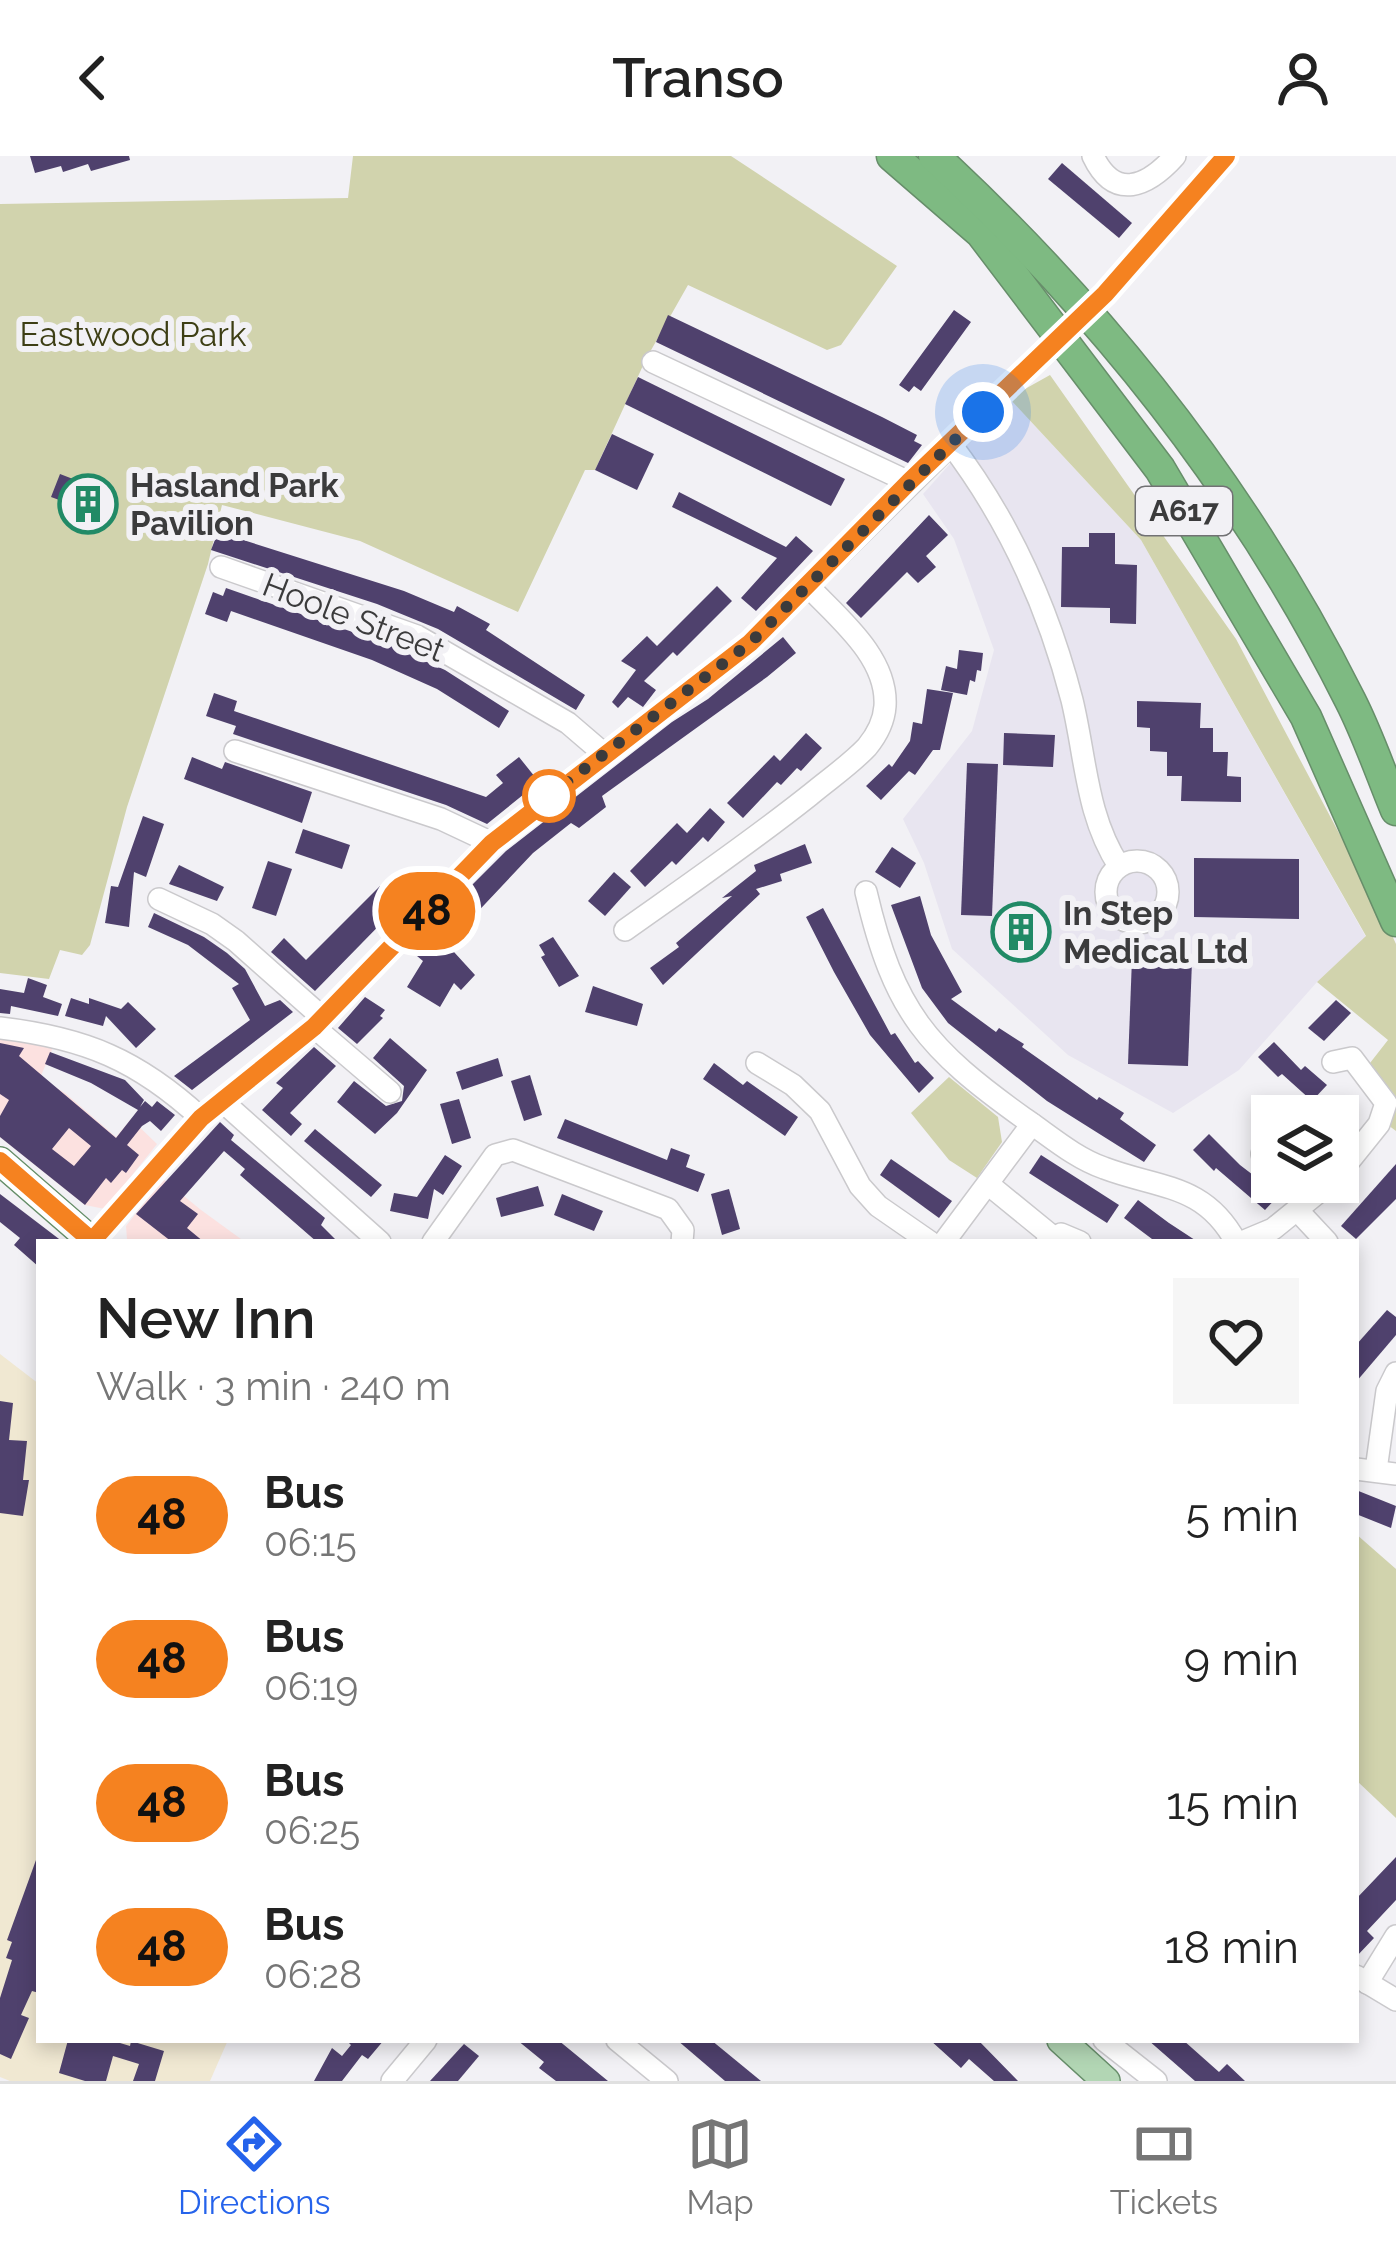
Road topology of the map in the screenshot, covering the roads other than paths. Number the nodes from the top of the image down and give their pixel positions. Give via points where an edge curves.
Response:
1 (892, 156) edge
2 (934, 156) edge
3 (1093, 156) edge
4 (1175, 156) edge
5 (1226, 156) edge
6 (652, 362) dead end
7 (950, 443) junction
8 (909, 482) junction
9 (221, 568) dead end
10 (808, 586) junction
11 (236, 751) dead end
12 (603, 753) junction
13 (1396, 810) edge
14 (492, 843) junction
15 (1119, 866) dead end
16 (866, 892) dead end
17 (159, 898) dead end
18 (1396, 921) edge
19 (625, 930) dead end
20 (318, 1023) junction
21 (0, 1028) edge
22 (1349, 1056) dead end
23 (757, 1064) dead end
24 (390, 1092) dead end
25 (222, 1101) junction
26 (201, 1118) junction
27 (1032, 1124) junction
28 (1359, 1149) edge
29 (0, 1161) edge
30 (988, 1184) junction
31 (1305, 1203) edge
32 (1298, 1211) junction
33 (90, 1239) edge
34 (96, 1239) edge
35 (377, 1239) edge
36 (435, 1239) edge
37 (682, 1239) edge
38 (926, 1239) edge
39 (946, 1239) edge
40 (1050, 1239) edge
41 (1236, 1239) edge
42 (1247, 1239) edge
43 (1324, 1239) edge
44 (1396, 1373) edge
45 (1376, 1471) edge
46 (1396, 1936) edge
47 (1362, 1979) edge
48 (1396, 2000) edge
49 (424, 2043) edge
50 (621, 2043) edge
51 (1064, 2043) edge
52 (1108, 2043) edge
53 (392, 2081) edge
54 (667, 2081) edge
55 (1106, 2081) edge
56 (1156, 2081) edge

1 - 18 highway, A617 via 981,233 1160,469 1306,717
2 - 13 highway, A617 via 1010,226 1188,434 1351,701
3 - 4 street via 1111,178 1132,185 1146,184
5 - 7 street, bridge via 1105,294
6 - 8 street
7 - 8 street
7 - 15 street via 1026,569 1070,693 1090,804
8 - 10 street
9 - 12 street, Hoole Street via 417,636 568,723
10 - 12 street via 750,643
10 - 19 street via 880,674 881,723 829,780 650,924
11 - 14 street
12 - 14 street
14 - 20 street
16 - 27 street via 863,921 927,1037
17 - 20 street via 241,933
20 - 24 street
20 - 25 street
21 - 26 street via 69,1038 146,1074
22 - 28 street via 1384,1095 1386,1110
23 - 38 street via 786,1073 820,1111 860,1186
25 - 26 street
25 - 35 street
26 - 34 street
27 - 30 street
27 - 41 street via 1100,1167 1189,1192
29 - 33 main road
30 - 39 street
30 - 40 street
31 - 32 street
32 - 42 street
32 - 43 street
36 - 37 street via 495,1155 513,1150 668,1209
44 - 45 street
46 - 47 street
47 - 48 street
49 - 53 street
50 - 54 street
51 - 55 main road
52 - 56 street

